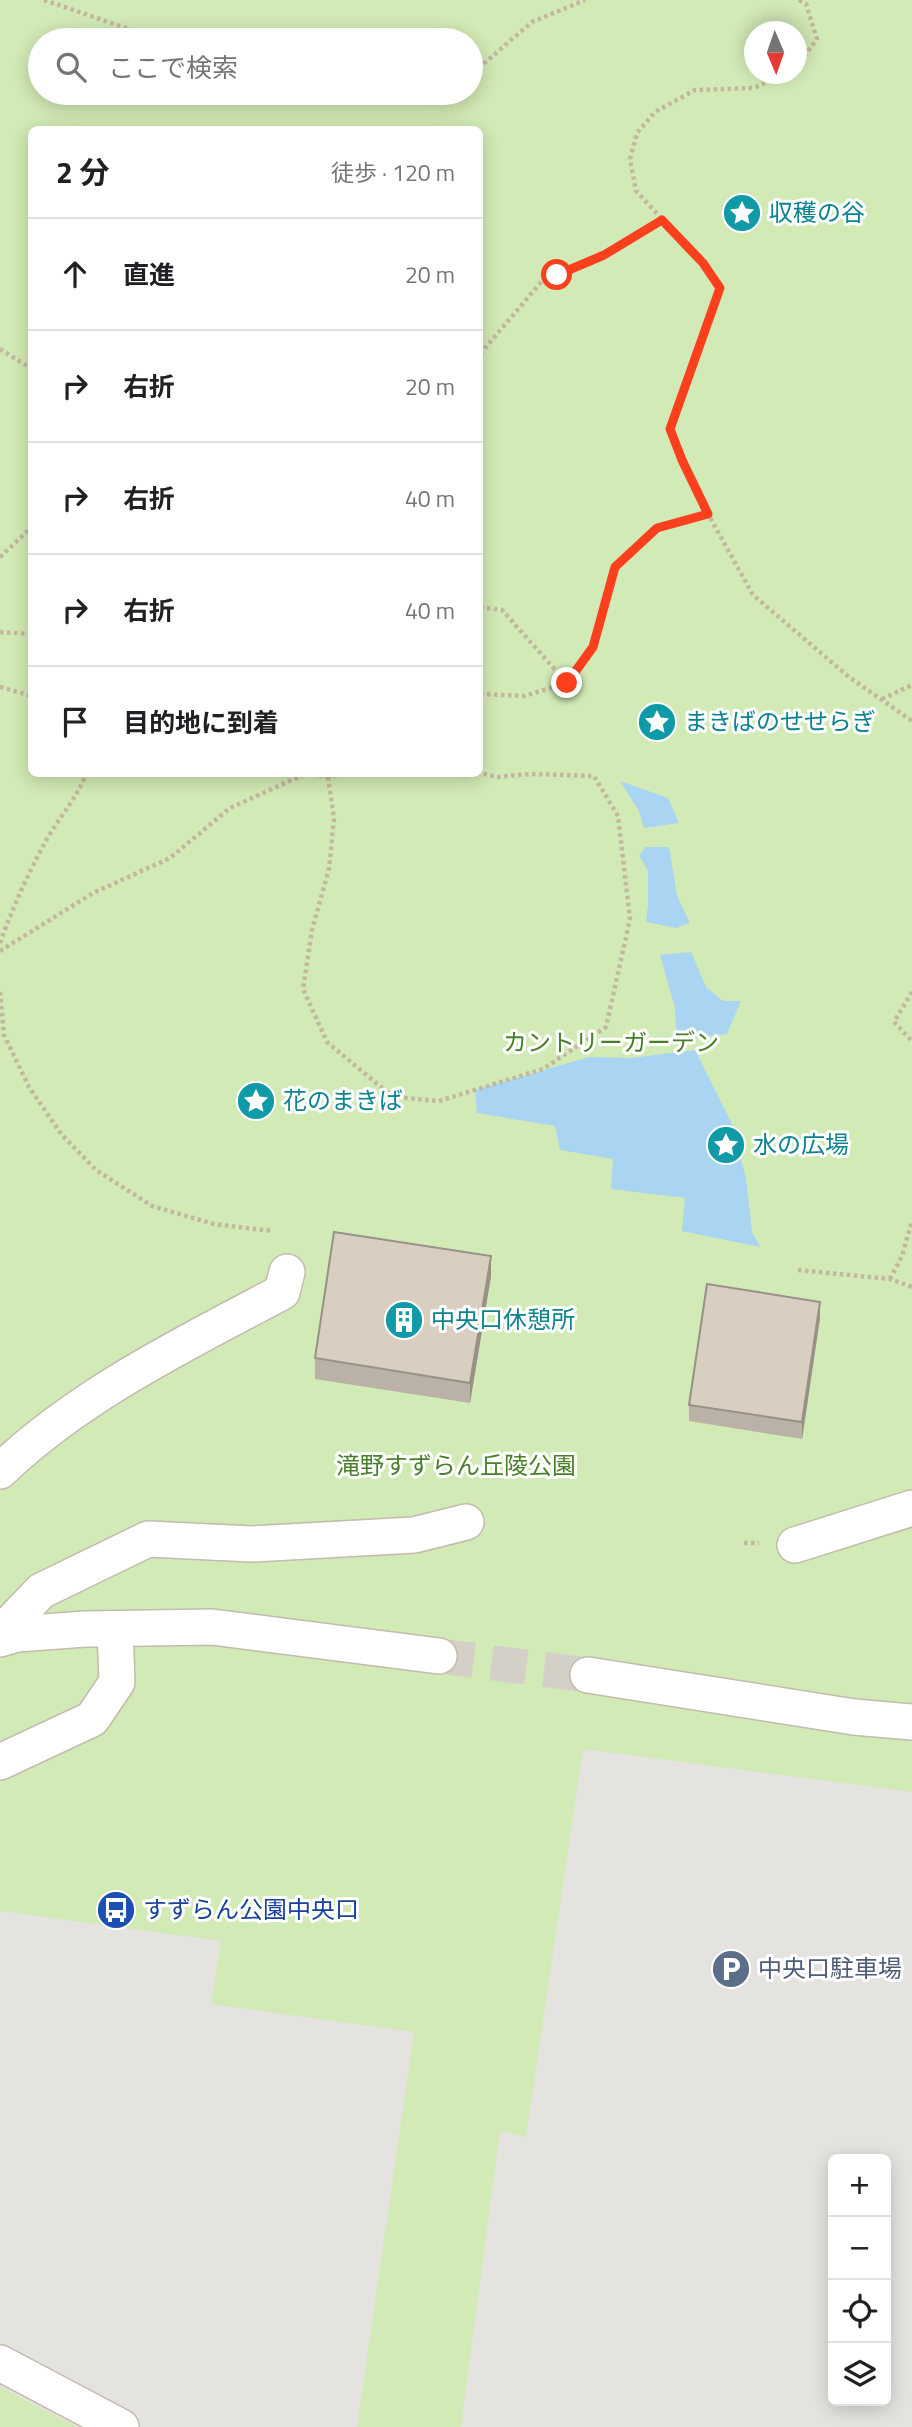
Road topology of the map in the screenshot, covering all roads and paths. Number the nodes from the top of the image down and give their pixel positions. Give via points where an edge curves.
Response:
1 (44, 0) edge
2 (585, 0) edge
3 (799, 0) edge
4 (126, 28) edge
5 (807, 53) edge
6 (483, 64) edge
7 (763, 84) edge
8 (662, 220) junction
9 (0, 349) edge
10 (483, 350) edge
11 (28, 366) edge
12 (708, 514) junction
13 (28, 531) edge
14 (0, 557) edge
15 (483, 607) edge
16 (0, 632) edge
17 (28, 634) edge
18 (567, 683) junction
19 (912, 685) edge
20 (0, 687) edge
21 (483, 694) edge
22 (28, 695) edge
23 (881, 700) junction
24 (912, 721) edge
25 (483, 774) edge
26 (85, 777) edge
27 (298, 777) edge
28 (328, 777) edge
29 (0, 943) edge
30 (0, 950) edge
31 (0, 992) edge
32 (912, 992) edge
33 (912, 1041) edge
34 (912, 1221) edge
35 (272, 1231) dead end
36 (799, 1270) dead end
37 (287, 1272) dead end
38 (890, 1279) junction
39 (912, 1287) edge
40 (0, 1471) edge
41 (912, 1508) edge
42 (466, 1522) dead end
43 (795, 1545) dead end
44 (115, 1629) junction
45 (0, 1634) edge
46 (0, 1639) edge
47 (439, 1656) tunnel mouth
48 (587, 1675) tunnel mouth
49 (912, 1722) edge
50 (0, 1762) edge
51 (0, 2362) edge
52 (121, 2427) edge

1 - 4 path
2 - 6 path via 533,22
3 - 5 path via 806,4 817,39
7 - 8 path via 695,90 655,112 637,133 630,159 636,191
8 - 10 path via 604,255 542,281
8 - 12 path via 720,288 670,429
9 - 11 path
12 - 18 path via 657,528 615,567 593,647
12 - 23 path via 753,595
13 - 14 path
15 - 18 path via 502,610
16 - 17 path
18 - 21 path via 524,696
19 - 23 path
20 - 22 path
23 - 24 path
25 - 28 path via 594,776 618,816 630,919 606,1027 543,1069 439,1101 393,1097 327,1042 303,989 312,930 329,869 334,819
26 - 29 path via 19,893
27 - 30 path via 230,808 170,858 93,893
31 - 35 path via 4,1035 29,1087 62,1135 96,1170 152,1206 214,1224
32 - 33 path via 894,1022
34 - 38 path
36 - 38 path
37 - 40 street via 282,1292 142,1367 33,1439
38 - 39 path
41 - 43 street
42 - 45 street via 414,1535 251,1544 148,1539 41,1591
44 - 46 street via 17,1634
44 - 47 street via 212,1627
44 - 50 street via 117,1682 92,1719
48 - 49 street
51 - 52 street

